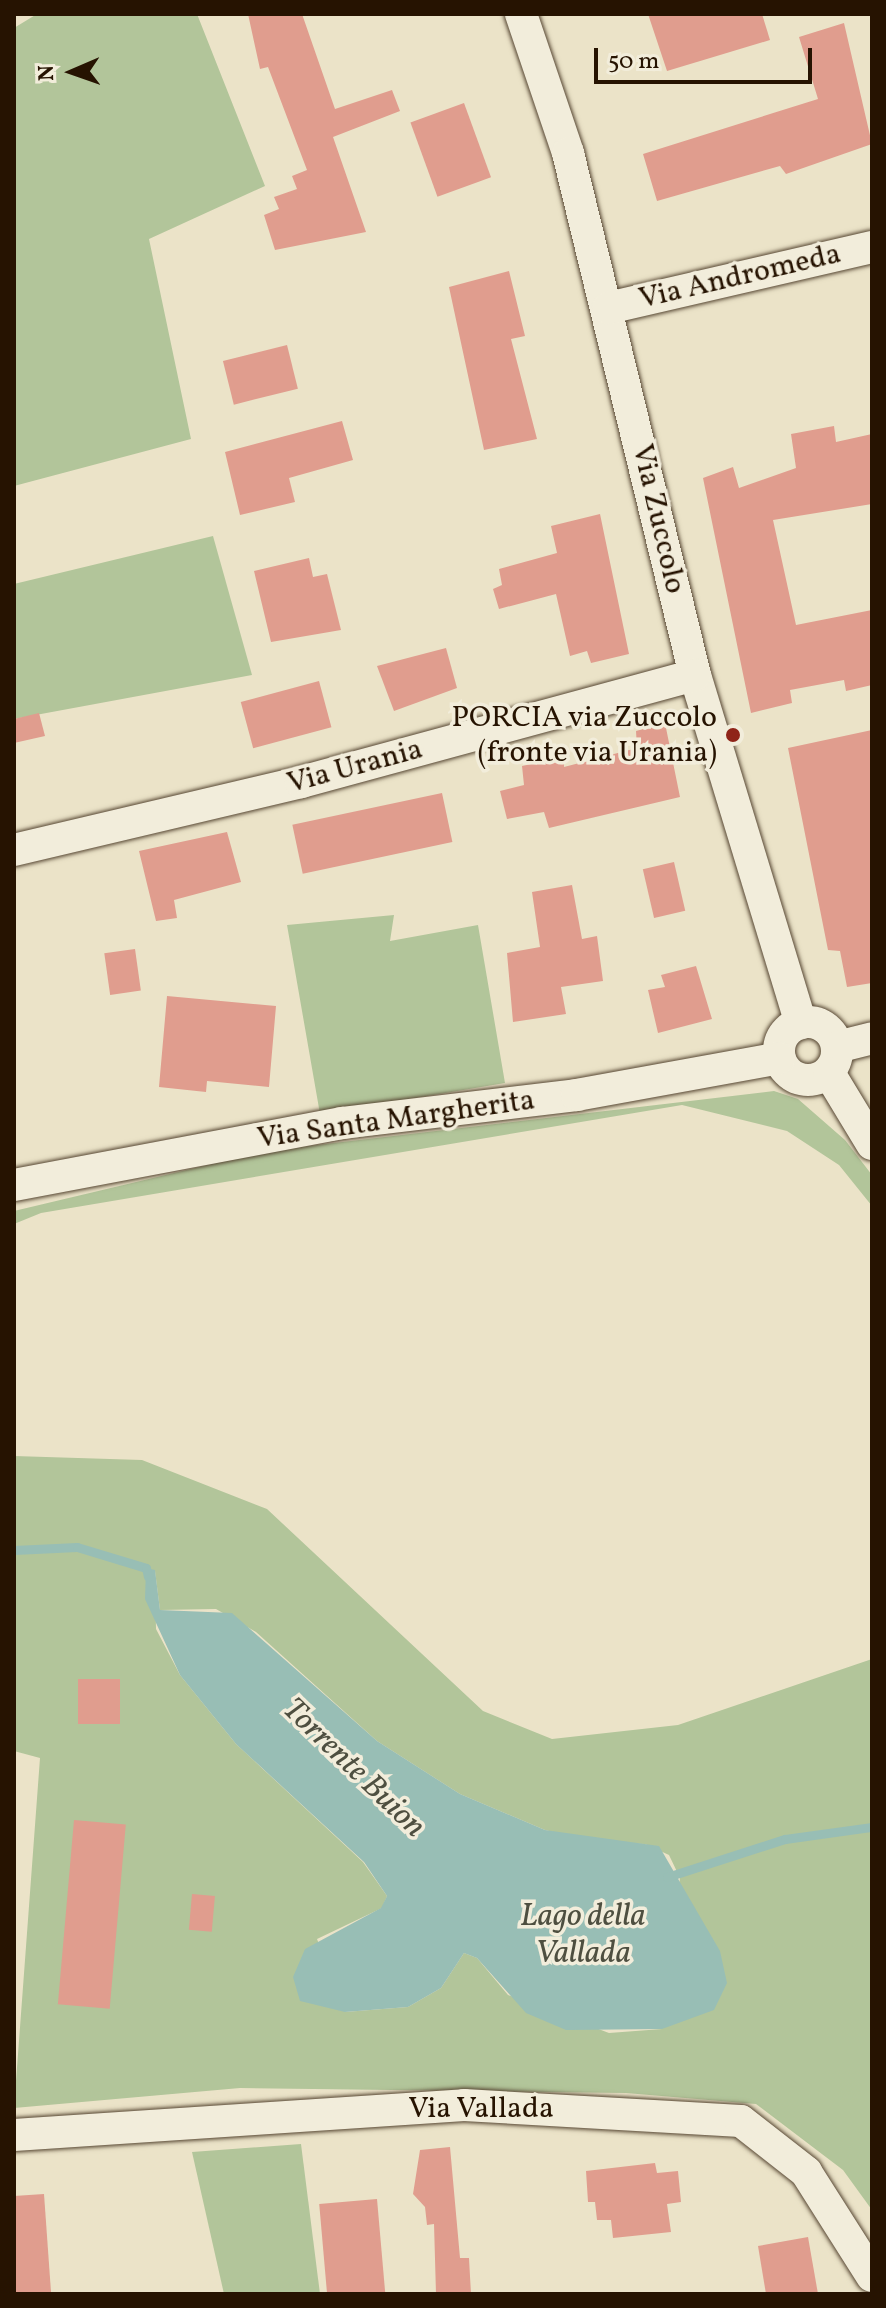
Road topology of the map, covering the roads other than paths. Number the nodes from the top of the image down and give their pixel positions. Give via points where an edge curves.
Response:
1 (521, 14) edge
2 (872, 247) edge
3 (608, 308) junction
4 (695, 675) junction
5 (14, 850) edge
6 (801, 1023) junction
7 (872, 1038) edge
8 (780, 1058) junction
9 (833, 1060) junction
10 (872, 1144) edge
11 (14, 1185) edge
12 (14, 2135) edge
13 (872, 2276) edge

1 - 3 street, Via Zuccolo via 568,153
2 - 3 street, Via Andromeda
3 - 4 street, Via Zuccolo
4 - 5 street, Via Urania via 301,782
4 - 6 street, Via Zuccolo
6 - 8 street via 784,1035
6 - 9 street via 826,1028
7 - 9 street
8 - 9 street via 803,1081
8 - 11 street, Via Santa Margherita via 577,1095 342,1123
9 - 10 street
12 - 13 street, Via Vallada via 464,2105 741,2121 806,2172

